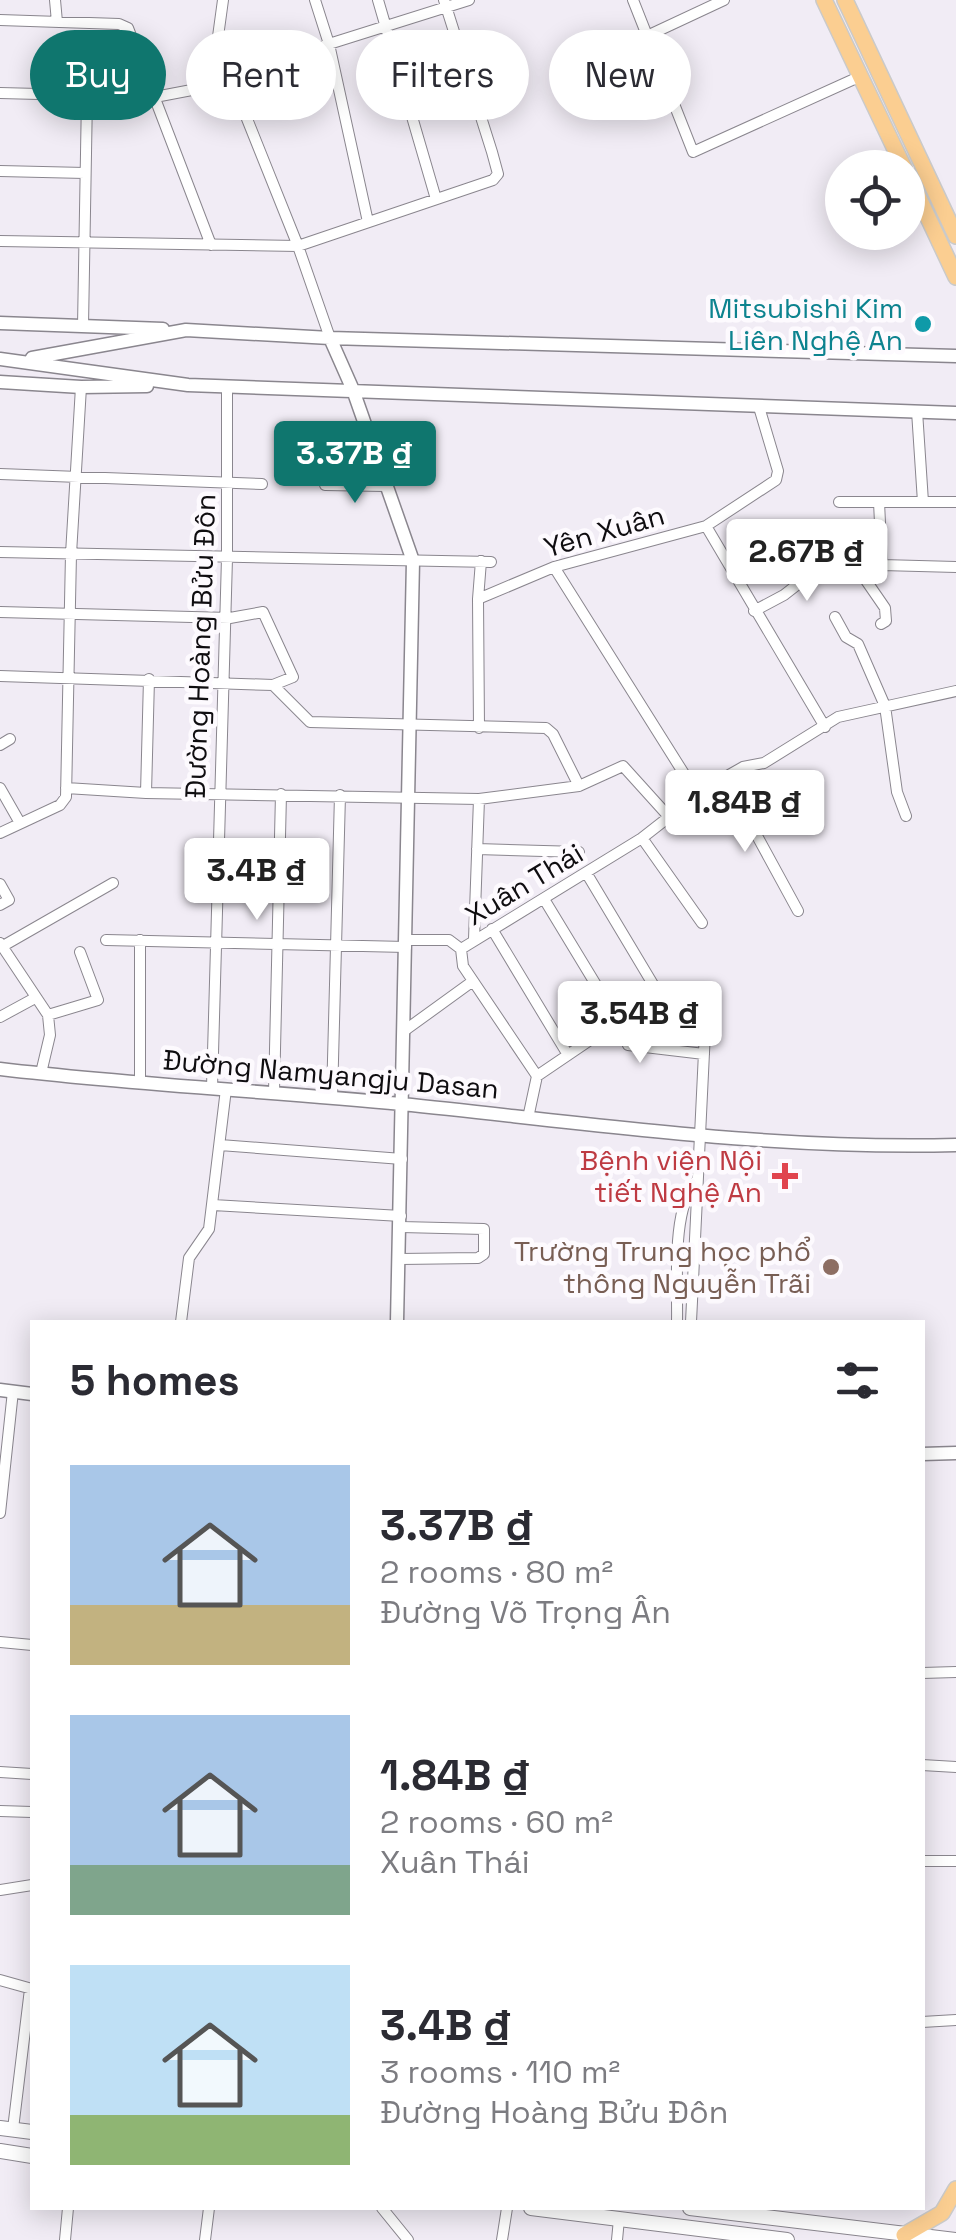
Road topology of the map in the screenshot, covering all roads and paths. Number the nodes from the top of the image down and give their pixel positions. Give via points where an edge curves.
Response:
1 (55, 0) edge
2 (222, 0) edge
3 (314, 0) edge
4 (378, 0) edge
5 (469, 0) edge
6 (633, 0) edge
7 (724, 0) edge
8 (824, 0) edge
9 (845, 0) edge
10 (445, 4) edge
11 (0, 20) edge
12 (57, 22) junction
13 (387, 27) junction
14 (129, 30) edge
15 (218, 30) edge
16 (325, 30) edge
17 (645, 30) edge
18 (660, 30) edge
19 (336, 42) edge
20 (877, 68) junction
21 (336, 72) edge
22 (862, 76) junction
23 (0, 93) edge
24 (30, 94) edge
25 (87, 120) edge
26 (165, 120) edge
27 (248, 120) edge
28 (680, 120) edge
29 (896, 150) edge
30 (0, 171) edge
31 (86, 173) junction
32 (436, 199) junction
33 (925, 211) edge
34 (368, 222) junction
35 (956, 236) edge
36 (0, 241) edge
37 (84, 242) junction
38 (211, 244) junction
39 (298, 246) junction
40 (956, 277) edge
41 (0, 323) edge
42 (83, 326) junction
43 (186, 330) junction
44 (330, 338) junction
45 (956, 356) edge
46 (0, 359) edge
47 (20, 360) junction
48 (0, 382) edge
49 (188, 385) junction
50 (227, 386) junction
51 (81, 387) junction
52 (353, 390) junction
53 (758, 407) junction
54 (918, 411) junction
55 (956, 413) edge
56 (0, 474) edge
57 (76, 477) junction
58 (227, 483) junction
59 (262, 484) dead end
60 (326, 485) dead end
61 (386, 486) junction
62 (838, 502) dead end
63 (879, 502) junction
64 (924, 502) junction
65 (956, 502) edge
66 (706, 526) junction
67 (0, 552) edge
68 (71, 554) junction
69 (834, 556) dead end
70 (226, 558) junction
71 (412, 561) junction
72 (882, 565) junction
73 (554, 567) junction
74 (956, 568) edge
75 (478, 599) junction
76 (754, 611) junction
77 (0, 612) edge
78 (70, 613) junction
79 (835, 617) dead end
80 (224, 618) junction
81 (881, 624) dead end
82 (0, 676) edge
83 (70, 676) junction
84 (149, 680) junction
85 (222, 682) junction
86 (273, 685) junction
87 (956, 691) edge
88 (886, 706) junction
89 (412, 726) junction
90 (479, 728) junction
91 (824, 728) junction
92 (720, 782) junction
93 (580, 786) junction
94 (0, 788) edge
95 (66, 788) junction
96 (146, 793) junction
97 (218, 794) junction
98 (280, 794) junction
99 (340, 796) junction
100 (698, 796) junction
101 (408, 797) junction
102 (478, 799) junction
103 (906, 816) dead end
104 (670, 818) junction
105 (20, 824) junction
106 (0, 833) edge
107 (642, 838) junction
108 (477, 850) junction
109 (579, 852) dead end
110 (587, 874) junction
111 (113, 883) dead end
112 (0, 884) edge
113 (544, 899) junction
114 (0, 905) edge
115 (798, 911) dead end
116 (702, 922) dead end
117 (492, 929) junction
118 (474, 939) junction
119 (106, 940) dead end
120 (140, 940) junction
121 (215, 942) junction
122 (407, 943) junction
123 (2, 944) edge
124 (276, 944) junction
125 (336, 945) junction
126 (461, 950) junction
127 (80, 952) dead end
128 (473, 982) junction
129 (657, 991) junction
130 (35, 998) junction
131 (48, 1015) junction
132 (0, 1017) edge
133 (618, 1021) junction
134 (404, 1030) junction
135 (704, 1054) junction
136 (568, 1055) junction
137 (0, 1069) edge
138 (41, 1073) junction
139 (537, 1076) junction
140 (140, 1082) junction
141 (219, 1088) junction
142 (274, 1092) junction
143 (332, 1098) junction
144 (404, 1104) junction
145 (528, 1118) junction
146 (699, 1138) junction
147 (220, 1144) junction
148 (956, 1145) edge
149 (402, 1158) junction
150 (696, 1180) junction
151 (213, 1206) junction
152 (401, 1222) junction
153 (674, 1252) junction
154 (694, 1252) junction
155 (400, 1258) junction
156 (181, 1320) edge
157 (397, 1320) edge
158 (677, 1320) edge
159 (690, 1320) edge
160 (6, 1390) edge
161 (956, 1453) edge
162 (925, 1454) edge
163 (0, 1513) edge
164 (0, 1642) edge
165 (30, 1645) edge
166 (925, 1672) edge
167 (956, 1672) edge
168 (925, 1765) edge
169 (956, 1766) edge
170 (0, 1772) edge
171 (30, 1774) edge
172 (0, 1811) edge
173 (30, 1812) edge
174 (925, 1860) edge
175 (956, 1861) edge
176 (30, 1885) edge
177 (0, 1890) edge
178 (0, 1980) edge
179 (30, 1989) edge
180 (30, 1995) edge
181 (956, 2020) edge
182 (925, 2022) edge
183 (6, 2128) edge
184 (0, 2152) edge
185 (30, 2156) edge
186 (956, 2189) edge
187 (68, 2210) edge
188 (210, 2210) edge
189 (384, 2210) edge
190 (507, 2210) edge
191 (547, 2210) edge
192 (706, 2210) edge
193 (721, 2212) junction
194 (619, 2219) junction
195 (810, 2223) junction
196 (721, 2232) junction
197 (688, 2234) edge
198 (904, 2235) junction
199 (404, 2236) edge
200 (65, 2240) edge
201 (205, 2240) edge
202 (391, 2240) edge
203 (502, 2240) edge
204 (617, 2240) edge
205 (787, 2240) edge
206 (808, 2240) edge
207 (956, 2240) edge

1 - 12 street
2 - 15 street
3 - 16 street
4 - 13 street
5 - 10 street
6 - 17 street
7 - 18 street
8 - 22 main road
9 - 20 main road
10 - 13 street
10 - 32 street via 498,174
11 - 12 street
12 - 14 street
13 - 19 street
13 - 32 street
20 - 22 main road
20 - 35 main road
21 - 34 street
22 - 28 street via 693,152
22 - 29 main road
23 - 24 street
25 - 31 street
26 - 38 street
27 - 39 street
30 - 31 street
31 - 37 street
32 - 34 street
33 - 40 main road
34 - 39 street
36 - 37 street
37 - 38 street
37 - 42 street
38 - 39 street
39 - 44 street
41 - 42 street
42 - 43 street
43 - 44 street
43 - 47 street
44 - 45 street
44 - 52 street
46 - 47 street
47 - 49 street
48 - 51 street
49 - 50 street
49 - 51 street
50 - 52 street
50 - 58 street, Đường Hoàng Bửu Đôn
51 - 57 street
52 - 53 street
52 - 61 street
53 - 54 street
53 - 66 street, Yên Xuân via 778,476
54 - 55 street
54 - 64 street
56 - 57 street
57 - 58 street
57 - 68 street
58 - 59 street
58 - 70 street, Đường Hoàng Bửu Đôn
60 - 61 street
61 - 71 street
62 - 63 street
63 - 64 street
63 - 72 street
64 - 65 street
66 - 73 street, Yên Xuân
66 - 76 street
67 - 68 street
68 - 70 street
68 - 78 street
69 - 76 street
70 - 71 street
70 - 80 street, Đường Hoàng Bửu Đôn
71 - 75 street via 486,562
71 - 89 street
72 - 74 street
72 - 81 street via 865,579 884,608
73 - 75 street, Yên Xuân
73 - 100 street
75 - 90 street
76 - 91 street
77 - 78 street
78 - 80 street
78 - 83 street
79 - 88 street via 863,654
80 - 85 street, Đường Hoàng Bửu Đôn
80 - 86 street via 264,612 294,677
82 - 83 street
83 - 84 street
83 - 95 street
84 - 85 street
84 - 96 street
85 - 86 street
85 - 97 street, Đường Hoàng Bửu Đôn
86 - 89 street via 310,722
87 - 88 street, Xuân Thái
88 - 91 street, Xuân Thái via 838,717
88 - 103 street
89 - 90 street
89 - 101 street
90 - 93 street via 549,730
91 - 92 street, Xuân Thái
92 - 100 street, Xuân Thái
92 - 115 street
93 - 102 street
93 - 104 street via 626,766
94 - 105 street
95 - 96 street
95 - 105 street via 60,805
96 - 97 street
97 - 98 street
97 - 121 street, Đường Hoàng Bửu Đôn
98 - 99 street
98 - 124 street
99 - 101 street
99 - 125 street
100 - 104 street, Xuân Thái
101 - 102 street
101 - 122 street
102 - 108 street
104 - 107 street, Xuân Thái
105 - 106 street
107 - 110 street, Xuân Thái
107 - 116 street
108 - 109 street
108 - 118 street
110 - 113 street, Xuân Thái
110 - 129 street
111 - 123 street
112 - 114 street via 9,900
113 - 117 street, Xuân Thái
113 - 133 street
117 - 118 street, Xuân Thái
117 - 136 street
118 - 126 street, Xuân Thái
119 - 120 street
120 - 121 street
120 - 140 street
121 - 124 street
121 - 141 street, Đường Hoàng Bửu Đôn
122 - 125 street
122 - 126 street via 449,940
122 - 134 street
123 - 130 street
124 - 125 street
124 - 142 street
125 - 143 street
126 - 128 street, Xuân Thái
127 - 131 street via 98,1000
128 - 134 street
128 - 139 street, Xuân Thái
129 - 133 street
129 - 135 street via 700,999 706,1011
130 - 131 street
130 - 132 street
131 - 138 street
133 - 135 street via 628,1045
133 - 136 street
134 - 144 street
135 - 146 street
136 - 139 street
137 - 138 street, Đường Namyangju Dasan
138 - 140 street, Đường Namyangju Dasan
139 - 145 street
140 - 141 street, Đường Namyangju Dasan
141 - 142 street, Đường Namyangju Dasan
141 - 147 street, Đường Hoàng Bửu Đôn
142 - 143 street, Đường Namyangju Dasan
143 - 144 street, Đường Namyangju Dasan
144 - 145 street, Đường Namyangju Dasan
144 - 149 street
145 - 146 street, Đường Namyangju Dasan
146 - 148 street, Đường Namyangju Dasan
146 - 150 street
147 - 149 street
147 - 151 street, Đường Hoàng Bửu Đôn
149 - 152 street
150 - 153 street via 681,1210
150 - 154 street
151 - 152 street
151 - 156 street, Đường Hoàng Bửu Đôn via 209,1229 188,1262
152 - 155 street
152 - 155 street via 484,1229 484,1254
153 - 154 street
153 - 158 street
154 - 159 street
155 - 157 street
160 - 163 street
161 - 162 street
164 - 165 street
166 - 167 street
168 - 169 street
170 - 171 street
172 - 173 street
174 - 175 street
176 - 177 street
178 - 179 street
180 - 183 street
181 - 182 street
184 - 185 main road
186 - 198 main road via 942,2213
187 - 200 street
188 - 201 street
189 - 199 street
190 - 203 street
191 - 194 main road
192 - 193 main road
193 - 195 main road
193 - 196 main road
194 - 197 main road
194 - 204 street
195 - 198 main road
195 - 206 main road
196 - 197 main road
196 - 205 main road
198 - 207 main road
199 - 202 street

